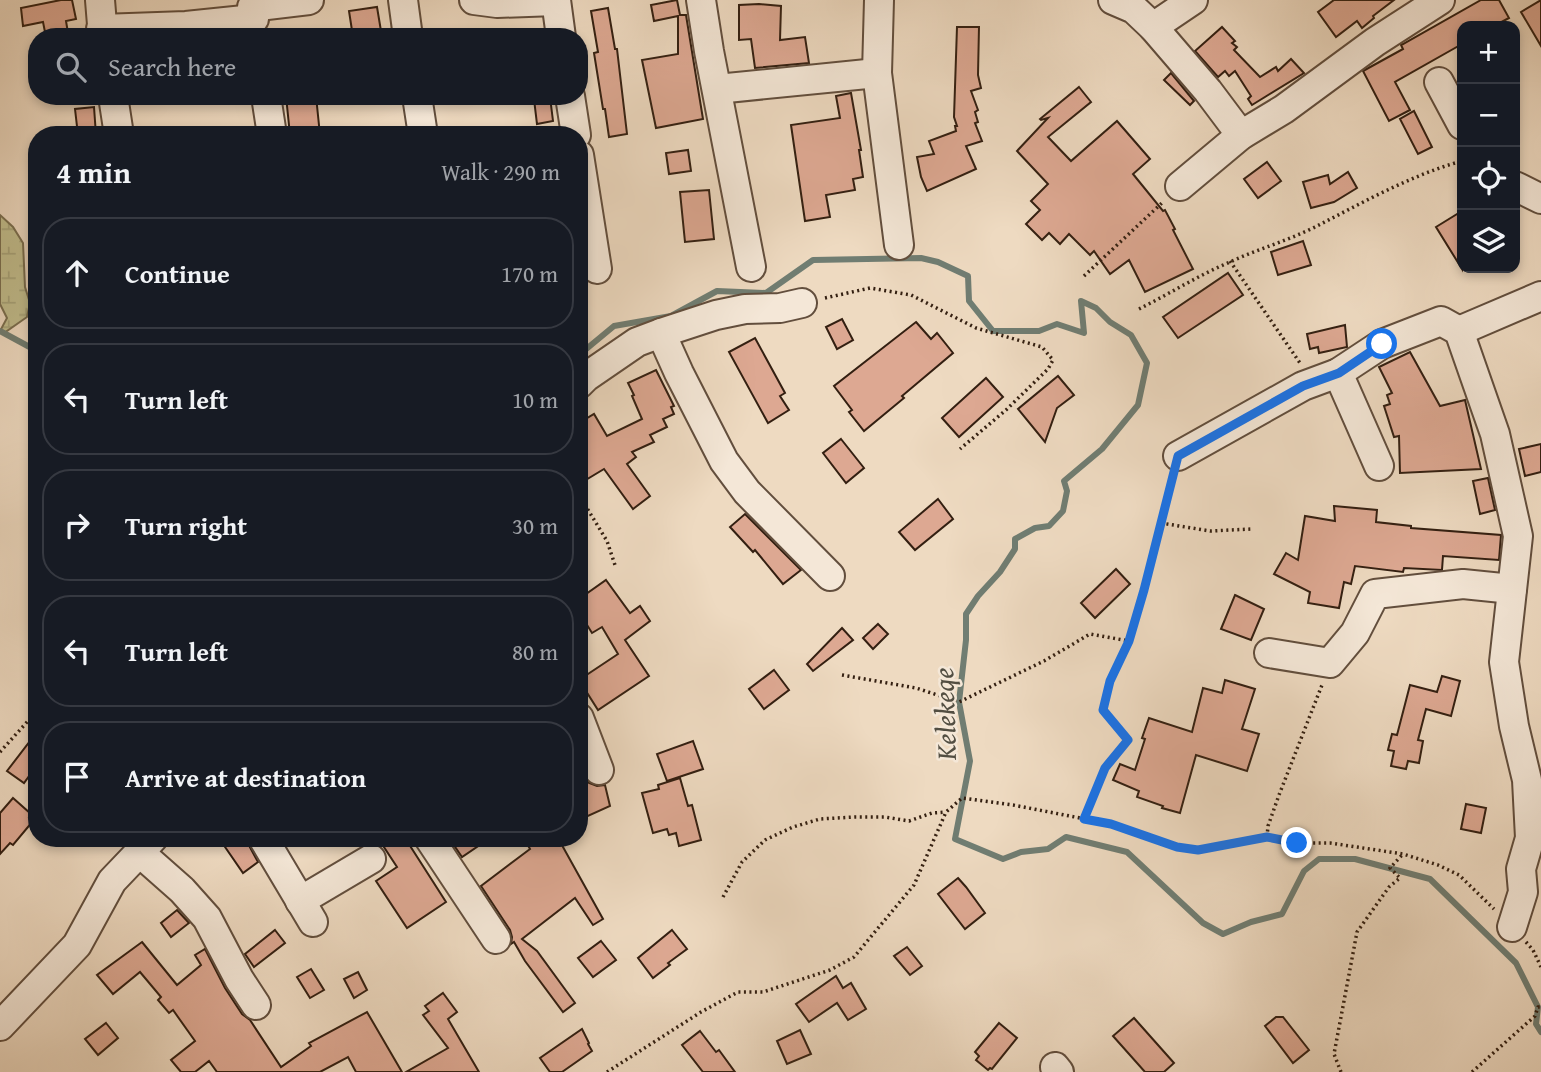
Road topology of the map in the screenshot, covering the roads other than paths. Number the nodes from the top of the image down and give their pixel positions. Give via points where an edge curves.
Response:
1 (100, 0) edge
2 (309, 0) edge
3 (403, 0) edge
4 (474, 0) edge
5 (556, 0) edge
6 (701, 0) edge
7 (879, 0) edge
8 (1113, 0) edge
9 (1192, 0) edge
10 (1440, 0) edge
11 (254, 16) edge
12 (1153, 27) junction
13 (102, 28) edge
14 (162, 28) edge
15 (407, 28) edge
16 (560, 28) edge
17 (877, 73) junction
18 (1439, 82) dead end
19 (717, 89) junction
20 (115, 105) edge
21 (267, 105) edge
22 (418, 105) edge
23 (571, 105) edge
24 (1457, 116) edge
25 (118, 126) edge
26 (271, 126) edge
27 (421, 126) edge
28 (575, 126) edge
29 (1241, 135) junction
30 (1180, 186) road end
31 (1520, 188) edge
32 (1541, 199) edge
33 (588, 212) edge
34 (899, 245) dead end
35 (751, 267) dead end
36 (597, 269) dead end
37 (1541, 296) edge
38 (802, 303) road end
39 (1459, 331) junction
40 (661, 333) junction
41 (1339, 373) junction
42 (588, 376) edge
43 (1178, 456) road end
44 (1379, 466) dead end
45 (830, 576) dead end
46 (1512, 589) junction
47 (1269, 653) dead end
48 (588, 741) edge
49 (599, 769) dead end
50 (144, 847) edge
51 (148, 847) edge
52 (268, 847) edge
53 (435, 847) edge
54 (371, 859) dead end
55 (1512, 927) road end
56 (496, 939) dead end
57 (256, 1004) dead end
58 (0, 1026) edge

1 - 13 street
2 - 11 street
3 - 15 street
4 - 5 street via 497,4
5 - 16 street
6 - 19 street
7 - 17 street
8 - 12 street via 1134,9
9 - 12 street
10 - 29 street
11 - 14 street
12 - 29 street
17 - 19 street
17 - 34 street
18 - 24 street
19 - 35 street
20 - 25 street
21 - 26 street
22 - 27 street
23 - 28 street
29 - 30 street
31 - 32 street
33 - 36 street
37 - 39 street
38 - 40 street via 716,314
39 - 41 street via 1441,321 1382,344
39 - 46 street via 1495,434 1518,536
40 - 42 street via 637,342
40 - 45 street via 724,461 747,492
41 - 43 street via 1303,386
41 - 44 street
46 - 47 street via 1463,584 1375,594 1355,633 1330,663
46 - 55 street via 1504,662 1527,780 1530,838 1521,869 1523,892
48 - 49 street
50 - 58 street via 112,881 77,945
51 - 57 street via 207,918
52 - 54 street via 306,911
53 - 56 street

